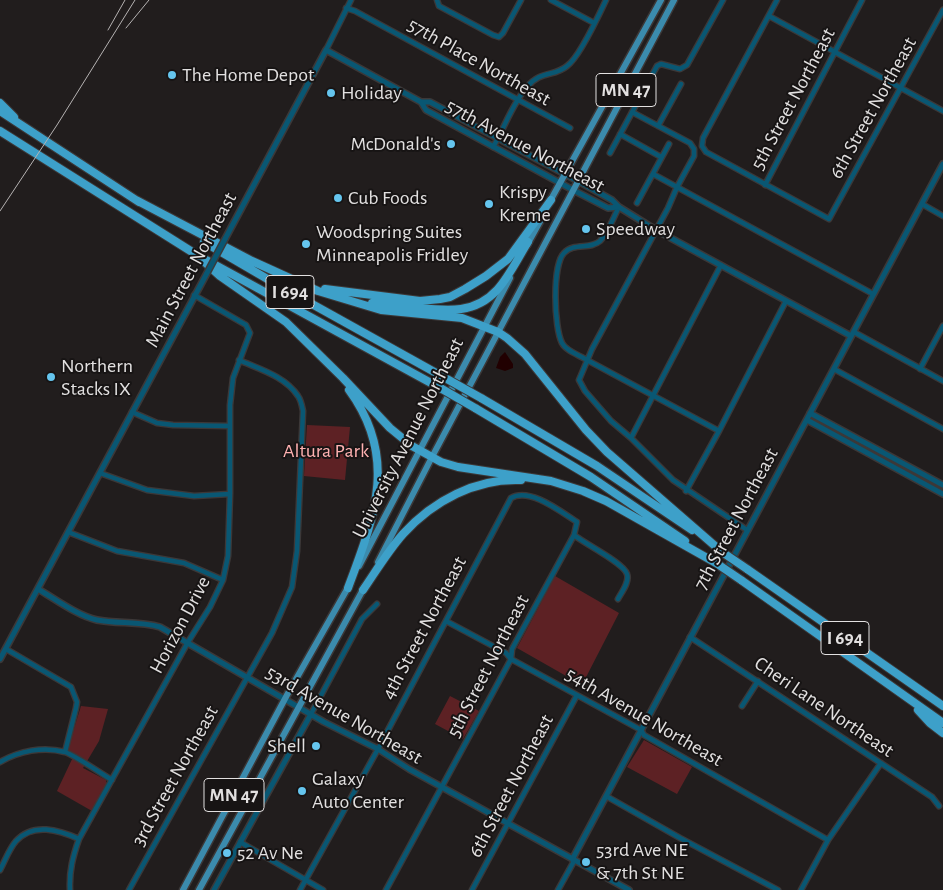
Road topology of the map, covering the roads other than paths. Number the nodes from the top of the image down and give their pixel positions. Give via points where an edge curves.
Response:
1 (351, 0) edge
2 (521, 0) edge
3 (551, 0) edge
4 (606, 0) edge
5 (661, 0) edge
6 (674, 0) edge
7 (723, 0) edge
8 (777, 0) edge
9 (862, 0) edge
10 (437, 1) edge
11 (346, 8) junction
12 (943, 10) edge
13 (768, 16) junction
14 (594, 23) junction
15 (326, 50) junction
16 (834, 52) junction
17 (681, 84) dead end
18 (901, 88) junction
19 (518, 100) junction
20 (421, 102) junction
21 (0, 103) edge
22 (0, 111) edge
23 (943, 111) edge
24 (632, 112) junction
25 (20, 124) junction
26 (658, 126) junction
27 (570, 128) dead end
28 (0, 131) edge
29 (620, 134) junction
30 (499, 138) junction
31 (669, 144) dead end
32 (493, 148) junction
33 (610, 153) dead end
34 (662, 157) junction
35 (943, 164) edge
36 (566, 174) junction
37 (652, 174) junction
38 (578, 181) junction
39 (560, 184) junction
40 (765, 185) junction
41 (676, 187) junction
42 (573, 190) junction
43 (136, 200) junction
44 (551, 200) junction
45 (637, 203) dead end
46 (922, 204) junction
47 (618, 207) junction
48 (943, 216) edge
49 (656, 230) junction
50 (528, 242) junction
51 (197, 255) junction
52 (720, 265) junction
53 (288, 278) junction
54 (874, 294) junction
55 (194, 295) junction
56 (336, 297) junction
57 (786, 301) junction
58 (484, 326) junction
59 (943, 326) edge
60 (498, 332) junction
61 (852, 334) junction
62 (313, 349) junction
63 (239, 360) junction
64 (587, 360) junction
65 (834, 369) junction
66 (920, 369) junction
67 (943, 381) edge
68 (653, 395) junction
69 (132, 412) junction
70 (810, 413) junction
71 (806, 420) junction
72 (230, 426) junction
73 (943, 429) edge
74 (719, 431) junction
75 (630, 438) junction
76 (877, 449) junction
77 (419, 450) junction
78 (432, 457) junction
79 (873, 457) junction
80 (100, 473) junction
81 (566, 485) junction
82 (943, 485) edge
83 (686, 490) junction
84 (230, 494) junction
85 (943, 494) edge
86 (747, 530) junction
87 (68, 532) junction
88 (574, 535) junction
89 (722, 552) junction
90 (716, 563) junction
91 (223, 580) junction
92 (348, 588) junction
93 (38, 589) junction
94 (363, 590) junction
95 (618, 600) dead end
96 (377, 604) dead end
97 (446, 621) junction
98 (690, 637) junction
99 (188, 642) junction
100 (858, 647) junction
101 (6, 649) junction
102 (0, 659) edge
103 (511, 659) junction
104 (247, 677) junction
105 (758, 681) junction
106 (577, 695) junction
107 (285, 700) junction
108 (943, 700) edge
109 (912, 702) junction
110 (742, 706) dead end
111 (943, 706) edge
112 (299, 708) junction
113 (311, 714) junction
114 (943, 723) edge
115 (641, 730) junction
116 (943, 733) edge
117 (378, 749) junction
118 (66, 752) junction
119 (0, 762) edge
120 (881, 763) junction
121 (112, 780) junction
122 (442, 787) junction
123 (606, 796) junction
124 (939, 806) dead end
125 (508, 824) junction
126 (79, 839) junction
127 (828, 840) junction
128 (240, 842) junction
129 (573, 858) junction
130 (0, 870) edge
131 (306, 880) junction
132 (70, 890) edge
133 (129, 890) edge
134 (183, 890) edge
135 (199, 890) edge
136 (214, 890) edge
137 (300, 890) edge
138 (323, 890) edge
139 (386, 890) edge
140 (472, 890) edge
141 (558, 890) edge
142 (629, 890) edge
143 (778, 890) edge
144 (801, 890) edge

1 - 11 street, Main Street Northeast
2 - 10 street via 499,37 439,6
3 - 14 street
4 - 14 street
5 - 36 main road, University Avenue Northeast / MN 47
6 - 38 main road, University Avenue Northeast / MN 47
7 - 24 street via 690,62 680,69 661,64 657,66
8 - 13 street
9 - 16 street, 5th Street Northeast
11 - 15 street, Main Street Northeast
11 - 19 street, 57th Place Northeast
12 - 18 street, 6th Street Northeast
13 - 16 street
13 - 40 street via 703,138 702,146 706,152
14 - 19 street via 573,61 562,70 533,80
15 - 20 street, 57th Avenue Northeast
15 - 55 street, Main Street Northeast, bridge
16 - 18 street
16 - 40 street, 5th Street Northeast
17 - 26 street
18 - 23 street
18 - 40 street, 6th Street Northeast via 829,219
19 - 27 street, 57th Place Northeast
19 - 30 street
20 - 30 street, 57th Avenue Northeast via 430,102
20 - 32 street, 57th Avenue Northeast via 426,110
21 - 25 highway
22 - 25 highway, I 694
24 - 26 street
24 - 29 street
25 - 43 highway, I 694
26 - 41 street via 694,149 694,156
28 - 51 highway, I 694
29 - 33 street
29 - 34 street
30 - 32 street
30 - 36 street, 57th Avenue Northeast
31 - 34 street
32 - 39 street, 57th Avenue Northeast
34 - 37 street
35 - 46 street, 7th Street Northeast
36 - 38 street, 57th Avenue Northeast
36 - 39 main road, University Avenue Northeast / MN 47
37 - 41 street
37 - 45 street
38 - 42 main road, University Avenue Northeast / MN 47
38 - 47 street, 57th Avenue Northeast via 612,200
39 - 42 street, 57th Avenue Northeast
39 - 44 main road, University Avenue Northeast / MN 47
41 - 49 street
41 - 54 street
42 - 47 street, 57th Avenue Northeast via 608,208
42 - 60 main road, University Avenue Northeast / MN 47
43 - 53 highway
43 - 89 highway, I 694, bridge via 276,284 552,438
44 - 50 main road, University Avenue Northeast / MN 47
44 - 53 highway via 508,259 466,289 445,298 420,300 342,292
46 - 48 street
46 - 54 street, 7th Street Northeast
47 - 49 street, 57th Avenue Northeast
47 - 64 street via 599,241 590,246 570,248 559,264 556,312 559,337 566,348
49 - 52 street, 57th Avenue Northeast
49 - 64 street
50 - 56 highway via 498,289 486,300 469,308 447,310
50 - 58 main road, University Avenue Northeast / MN 47
51 - 62 highway via 220,276 281,318
51 - 90 highway, I 694, bridge via 475,408 597,481
52 - 57 street, 57th Avenue Northeast
52 - 68 street
53 - 56 highway
54 - 61 street, 7th Street Northeast
55 - 63 street, Horizon Drive via 246,325 250,333
55 - 69 street, Main Street Northeast
56 - 58 highway via 381,310 453,317
57 - 61 street, 57th Avenue Northeast
57 - 74 street
58 - 60 highway
58 - 77 main road, University Avenue Northeast / MN 47
59 - 66 street
60 - 78 main road, University Avenue Northeast / MN 47
60 - 89 highway via 525,354 586,430 608,452
61 - 65 street, 7th Street Northeast
61 - 66 street
62 - 77 highway via 397,435
62 - 92 highway via 357,401 376,450 378,483 374,512
63 - 72 street, Horizon Drive via 233,378
63 - 104 street, 3rd Street Northeast via 277,376 289,385 299,397 303,411 298,551 292,588
64 - 68 street
64 - 75 street via 579,380 585,391
65 - 70 street, 7th Street Northeast
65 - 73 street
66 - 67 street
68 - 74 street
68 - 75 street
69 - 72 street via 157,423
69 - 80 street, Main Street Northeast
70 - 71 street, 7th Street Northeast
70 - 76 street
71 - 79 street
71 - 86 street, 7th Street Northeast
72 - 84 street, Horizon Drive
74 - 83 street
75 - 83 street
76 - 79 street
76 - 82 street
77 - 78 highway
77 - 92 main road, University Avenue Northeast / MN 47
78 - 81 highway via 465,469
78 - 94 main road, University Avenue Northeast / MN 47
79 - 85 street
80 - 84 street via 147,490 194,496
80 - 87 street, Main Street Northeast
81 - 90 highway via 606,501
81 - 94 highway via 506,481 480,485 451,496 408,529
83 - 86 street
84 - 91 street, Horizon Drive via 228,556
86 - 98 street, 7th Street Northeast
87 - 91 street via 117,551 184,563
87 - 93 street, Main Street Northeast
88 - 95 street via 622,567 628,575
88 - 97 street, 4th Street Northeast via 577,522 543,502 524,494 511,498
88 - 103 street, 5th Street Northeast via 512,649
89 - 100 highway, I 694, bridge
90 - 109 highway, I 694, bridge
91 - 99 street, Horizon Drive
92 - 107 main road, University Avenue Northeast / MN 47
93 - 99 street, 53rd Avenue Northeast via 94,619 150,624
93 - 101 street, Main Street Northeast
94 - 112 main road, University Avenue Northeast / MN 47
96 - 113 street via 362,619
97 - 103 street, 54th Avenue Northeast via 506,653
97 - 117 street, 4th Street Northeast
98 - 105 street, Cheri Lane Northeast
98 - 115 street, 7th Street Northeast
99 - 104 street, 53rd Avenue Northeast
99 - 121 street, Horizon Drive
100 - 108 highway
100 - 111 highway, I 694
101 - 102 street, Main Street Northeast
101 - 118 street via 71,687 77,702
103 - 106 street, 54th Avenue Northeast
103 - 122 street, 5th Street Northeast
104 - 107 street, 53rd Avenue Northeast
104 - 133 street, 3rd Street Northeast
105 - 110 street
105 - 120 street, Cheri Lane Northeast
106 - 115 street, 54th Avenue Northeast
106 - 125 street, 6th Street Northeast
107 - 112 street, 53rd Avenue Northeast
107 - 134 main road, University Avenue Northeast / MN 47
109 - 114 highway, I 694
109 - 116 highway
112 - 113 street, 53rd Avenue Northeast
112 - 135 main road, University Avenue Northeast / MN 47
113 - 117 street, 53rd Avenue Northeast
113 - 128 street
115 - 123 street, 7th Street Northeast
115 - 127 street, 54th Avenue Northeast via 644,735
117 - 122 street, 53rd Avenue Northeast
117 - 131 street, 4th Street Northeast
118 - 119 street via 29,750
118 - 121 street
120 - 124 street, Cheri Lane Northeast via 932,797
120 - 127 street
121 - 126 street, Horizon Drive
122 - 125 street, 53rd Avenue Northeast
122 - 139 street, 5th Street Northeast
123 - 129 street, 7th Street Northeast
123 - 143 street
125 - 129 street, 53rd Avenue Northeast
125 - 140 street, 6th Street Northeast
126 - 130 street via 53,830 30,832 15,842
126 - 132 street, Horizon Drive via 69,873
127 - 144 street
128 - 131 street
128 - 136 street
129 - 141 street, 7th Street Northeast
129 - 142 street, 53rd Avenue Northeast
131 - 137 street, 4th Street Northeast
131 - 138 street

